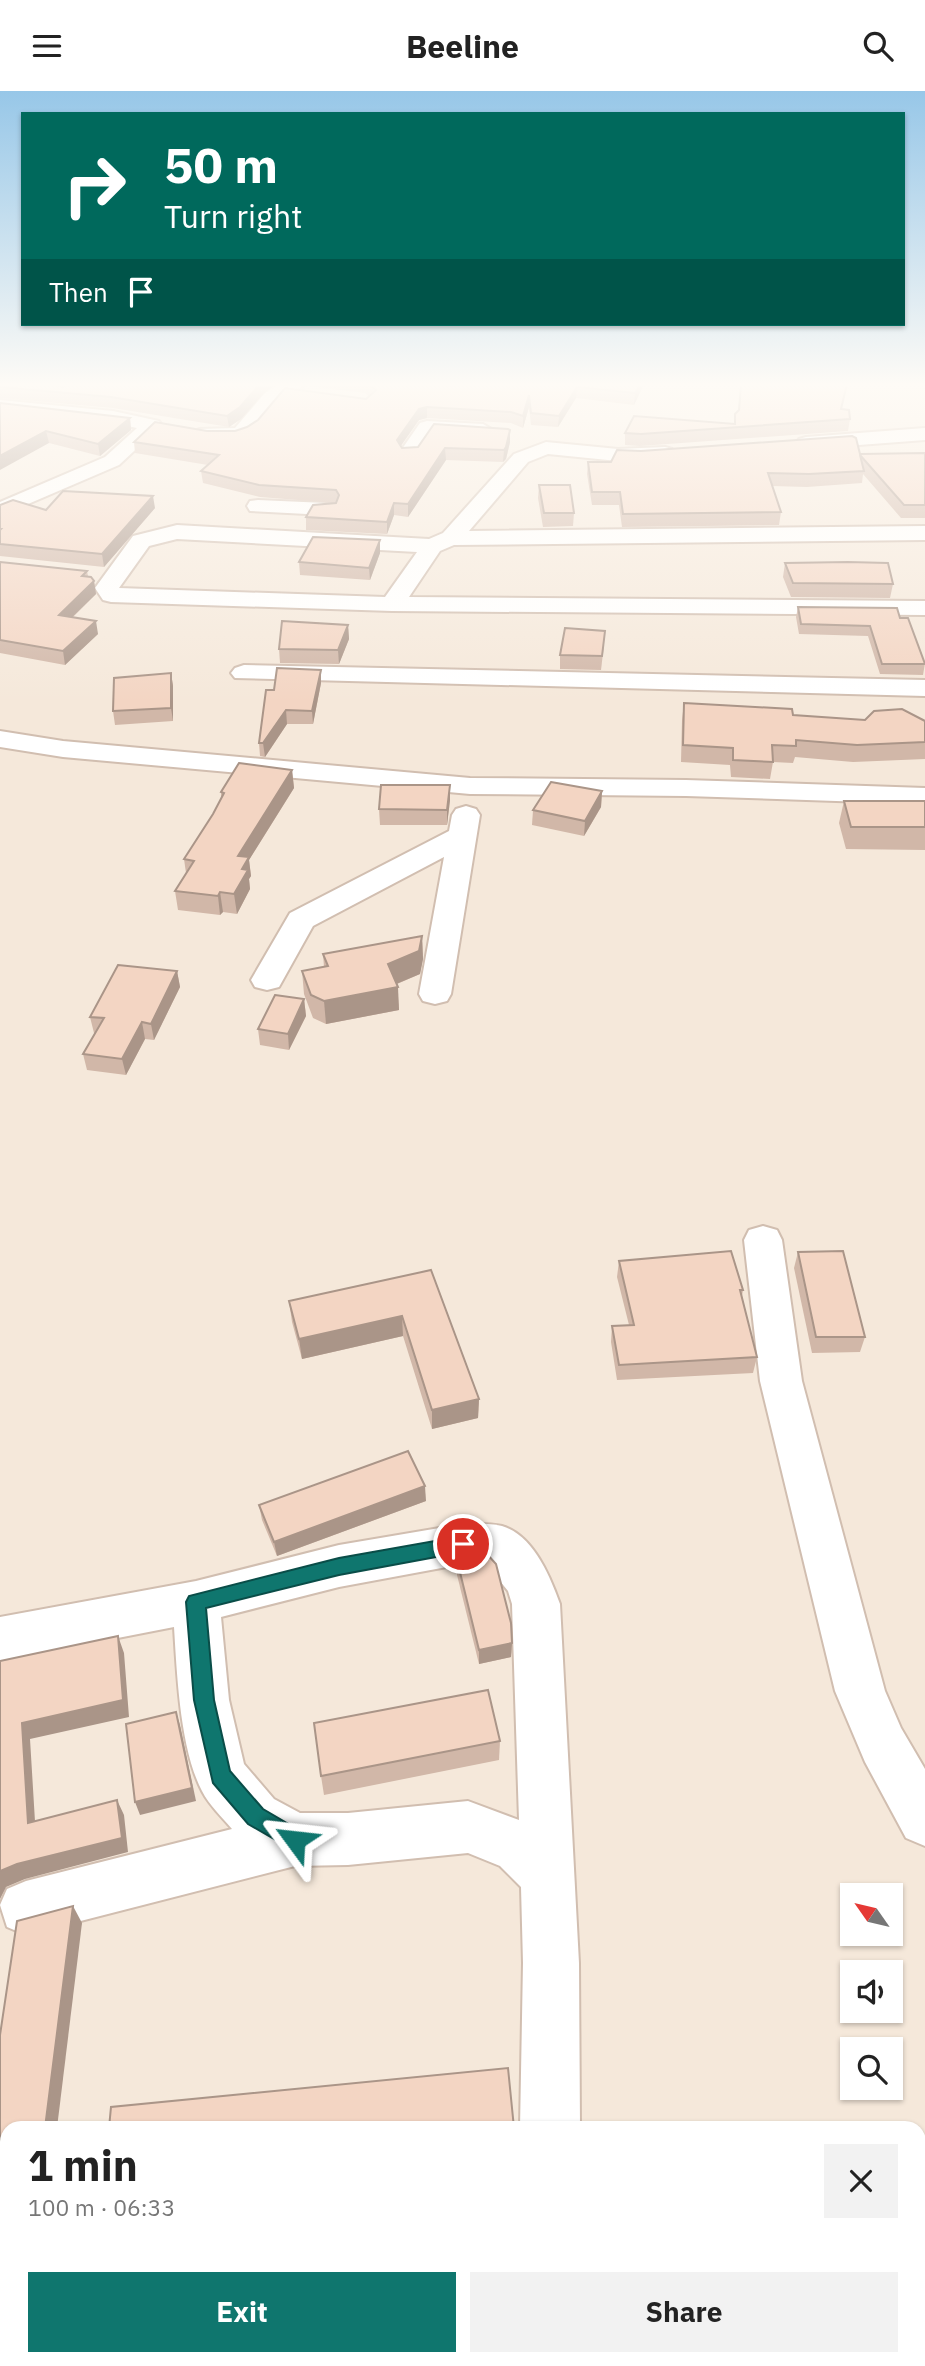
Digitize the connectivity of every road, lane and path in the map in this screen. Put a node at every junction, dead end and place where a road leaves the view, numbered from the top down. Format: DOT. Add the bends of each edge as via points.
graph roads {
  1 [pos="38,490"];
  2 [pos="491,490"];
  3 [pos="6,503"];
  4 [pos="326,509"];
  5 [pos="253,511"];
  6 [pos="204,518"];
  7 [pos="925,533"];
  8 [pos="442,542"];
  9 [pos="89,574"];
  10 [pos="114,577"];
  11 [pos="393,604"];
  12 [pos="925,608"];
  13 [pos="244,673"];
  14 [pos="925,688"];
  15 [pos="0,739"];
  16 [pos="470,786"];
  17 [pos="925,796"];
  18 [pos="463,835"];
  19 [pos="267,980"];
  20 [pos="435,994"];
  21 [pos="763,1240"];
  22 [pos="196,1602"];
  23 [pos="0,1639"];
  24 [pos="925,1820"];
  25 [pos="295,1840"];
  26 [pos="548,1877"];
  27 [pos="26,1908"];
  28 [pos="550,2121"];
  1 -- 3 [label="street"];
  2 -- 8 [label="street"];
  4 -- 5 [label="street"];
  5 -- 6 [label="street"];
  5 -- 8 [label="street"];
  5 -- 10 [label="street" via="141,541"];
  7 -- 8 [label="street"];
  8 -- 11 [label="street"];
  9 -- 10 [label="street"];
  10 -- 11 [label="street" via="107,587 111,595"];
  11 -- 12 [label="street"];
  13 -- 14 [label="street"];
  15 -- 16 [label="street" via="63,749"];
  16 -- 17 [label="street"];
  16 -- 18 [label="street"];
  18 -- 19 [label="street" via="301,920"];
  18 -- 20 [label="street"];
  21 -- 24 [label="street" via="782,1381 860,1691 883,1745"];
  22 -- 23 [label="street"];
  22 -- 25 [label="street" via="204,1700 221,1776 255,1817"];
  22 -- 26 [label="street" via="339,1566 463,1544 499,1545 528,1581 536,1604"];
  25 -- 26 [label="street" via="468,1827 518,1846"];
  25 -- 27 [label="street"];
  26 -- 28 [label="street"];
}
